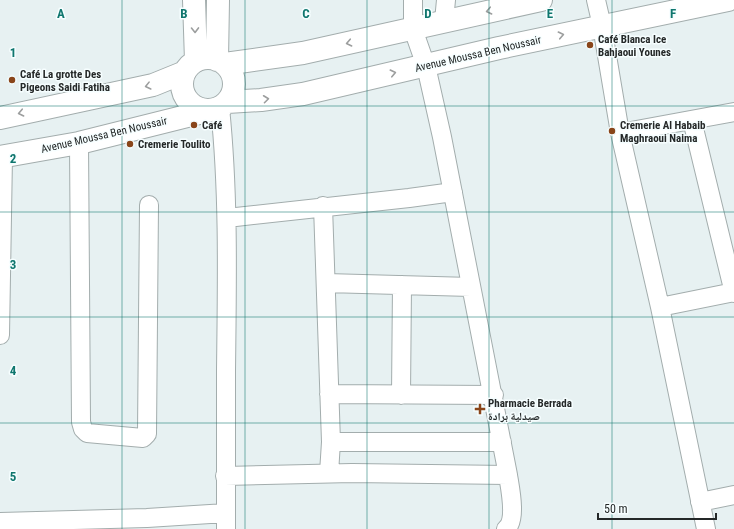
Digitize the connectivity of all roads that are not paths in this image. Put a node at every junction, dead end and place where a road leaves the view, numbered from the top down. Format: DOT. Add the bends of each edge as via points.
graph roads {
  1 [pos="194,0"];
  2 [pos="218,0"];
  3 [pos="413,0"];
  4 [pos="541,0"];
  5 [pos="596,0"];
  6 [pos="728,0"];
  7 [pos="445,10"];
  8 [pos="602,26"];
  9 [pos="413,29"];
  10 [pos="221,62"];
  11 [pos="190,66"];
  12 [pos="426,66"];
  13 [pos="218,107"];
  14 [pos="734,112"];
  15 [pos="0,118"];
  16 [pos="692,120"];
  17 [pos="620,133"];
  18 [pos="79,143"];
  19 [pos="1,157"];
  20 [pos="453,192"];
  21 [pos="149,205"];
  22 [pos="323,206"];
  23 [pos="227,218"];
  24 [pos="326,283"];
  25 [pos="402,284"];
  26 [pos="471,286"];
  27 [pos="734,292"];
  28 [pos="660,307"];
  29 [pos="0,335"];
  30 [pos="329,394"];
  31 [pos="401,394"];
  32 [pos="494,395"];
  33 [pos="331,442"];
  34 [pos="502,442"];
  35 [pos="329,473"];
  36 [pos="508,475"];
  37 [pos="225,476"];
  38 [pos="734,495"];
  39 [pos="700,502"];
  40 [pos="226,521"];
  41 [pos="0,522"];
  42 [pos="147,523"];
  43 [pos="506,529"];
  44 [pos="706,529"];
  1 -- 11 [label="street, one-way"];
  2 -- 10 [label="street"];
  3 -- 9 [label="street"];
  4 -- 7 [label="street, one-way"];
  5 -- 8 [label="street"];
  6 -- 8 [label="street, Avenue Moussa Ben Noussair"];
  7 -- 9 [label="street"];
  12 -- 8 [label="street, Avenue Moussa Ben Noussair, one-way"];
  8 -- 17 [label="street"];
  9 -- 10 [label="street, one-way" via="303,53"];
  9 -- 12 [label="street"];
  10 -- 11 [label="street" via="202,58"];
  10 -- 13 [label="street" via="231,71 234,87 232,95"];
  11 -- 13 [label="street" via="182,80 185,98 198,109"];
  11 -- 15 [label="street, one-way" via="153,85"];
  13 -- 12 [label="street, Avenue Moussa Ben Noussair, one-way" via="303,94"];
  12 -- 20 [label="street"];
  13 -- 18 [label="street, Avenue Moussa Ben Noussair"];
  13 -- 23 [label="street" via="225,152"];
  14 -- 16 [label="street"];
  16 -- 17 [label="street"];
  16 -- 27 [label="street"];
  17 -- 28 [label="street"];
  18 -- 19 [label="street, Avenue Moussa Ben Noussair"];
  18 -- 21 [label="street" via="81,422 87,433 143,438 147,434"];
  19 -- 29 [label="street"];
  20 -- 22 [label="street"];
  20 -- 26 [label="street"];
  22 -- 23 [label="street"];
  22 -- 24 [label="street"];
  23 -- 37 [label="street"];
  24 -- 25 [label="street"];
  24 -- 30 [label="street"];
  25 -- 26 [label="street"];
  25 -- 31 [label="street"];
  26 -- 32 [label="street"];
  27 -- 28 [label="street"];
  28 -- 39 [label="street"];
  30 -- 31 [label="street"];
  30 -- 33 [label="street"];
  31 -- 32 [label="street"];
  32 -- 34 [label="street"];
  33 -- 34 [label="street"];
  33 -- 35 [label="street"];
  34 -- 36 [label="street"];
  35 -- 36 [label="street"];
  35 -- 37 [label="street"];
  36 -- 43 [label="street" via="512,518"];
  37 -- 40 [label="street"];
  38 -- 39 [label="street"];
  39 -- 44 [label="street"];
  40 -- 42 [label="street"];
  41 -- 42 [label="street"];
}
